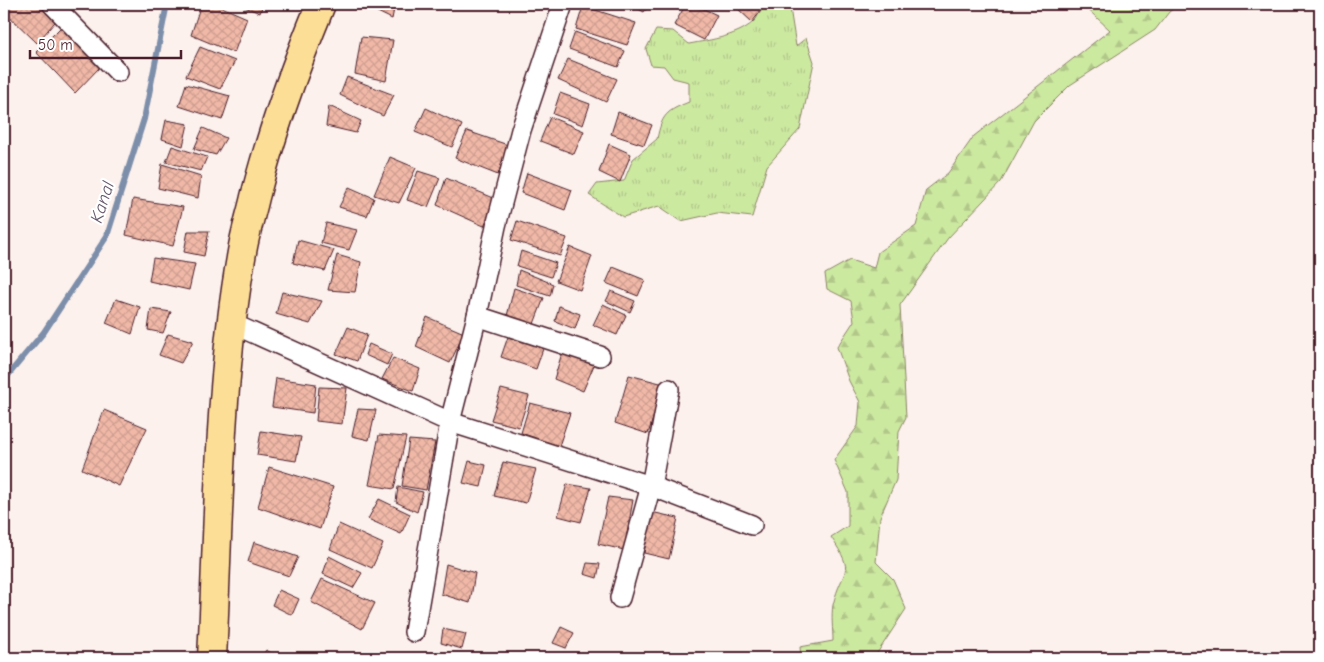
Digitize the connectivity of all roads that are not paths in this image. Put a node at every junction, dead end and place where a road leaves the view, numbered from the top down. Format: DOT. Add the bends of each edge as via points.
graph roads {
  1 [pos="52,4"];
  2 [pos="321,4"];
  3 [pos="563,4"];
  4 [pos="118,72"];
  5 [pos="477,316"];
  6 [pos="231,323"];
  7 [pos="600,356"];
  8 [pos="669,389"];
  9 [pos="450,422"];
  10 [pos="651,486"];
  11 [pos="752,525"];
  12 [pos="620,598"];
  13 [pos="414,632"];
  14 [pos="212,658"];
  1 -- 4 [label="street"];
  2 -- 6 [label="highway" via="276,122 242,250"];
  3 -- 5 [label="street" via="521,130"];
  5 -- 7 [label="street"];
  5 -- 9 [label="street"];
  6 -- 9 [label="street"];
  6 -- 14 [label="highway" via="221,422"];
  8 -- 10 [label="street"];
  9 -- 10 [label="street"];
  9 -- 13 [label="street"];
  10 -- 11 [label="street"];
  10 -- 12 [label="street"];
}
